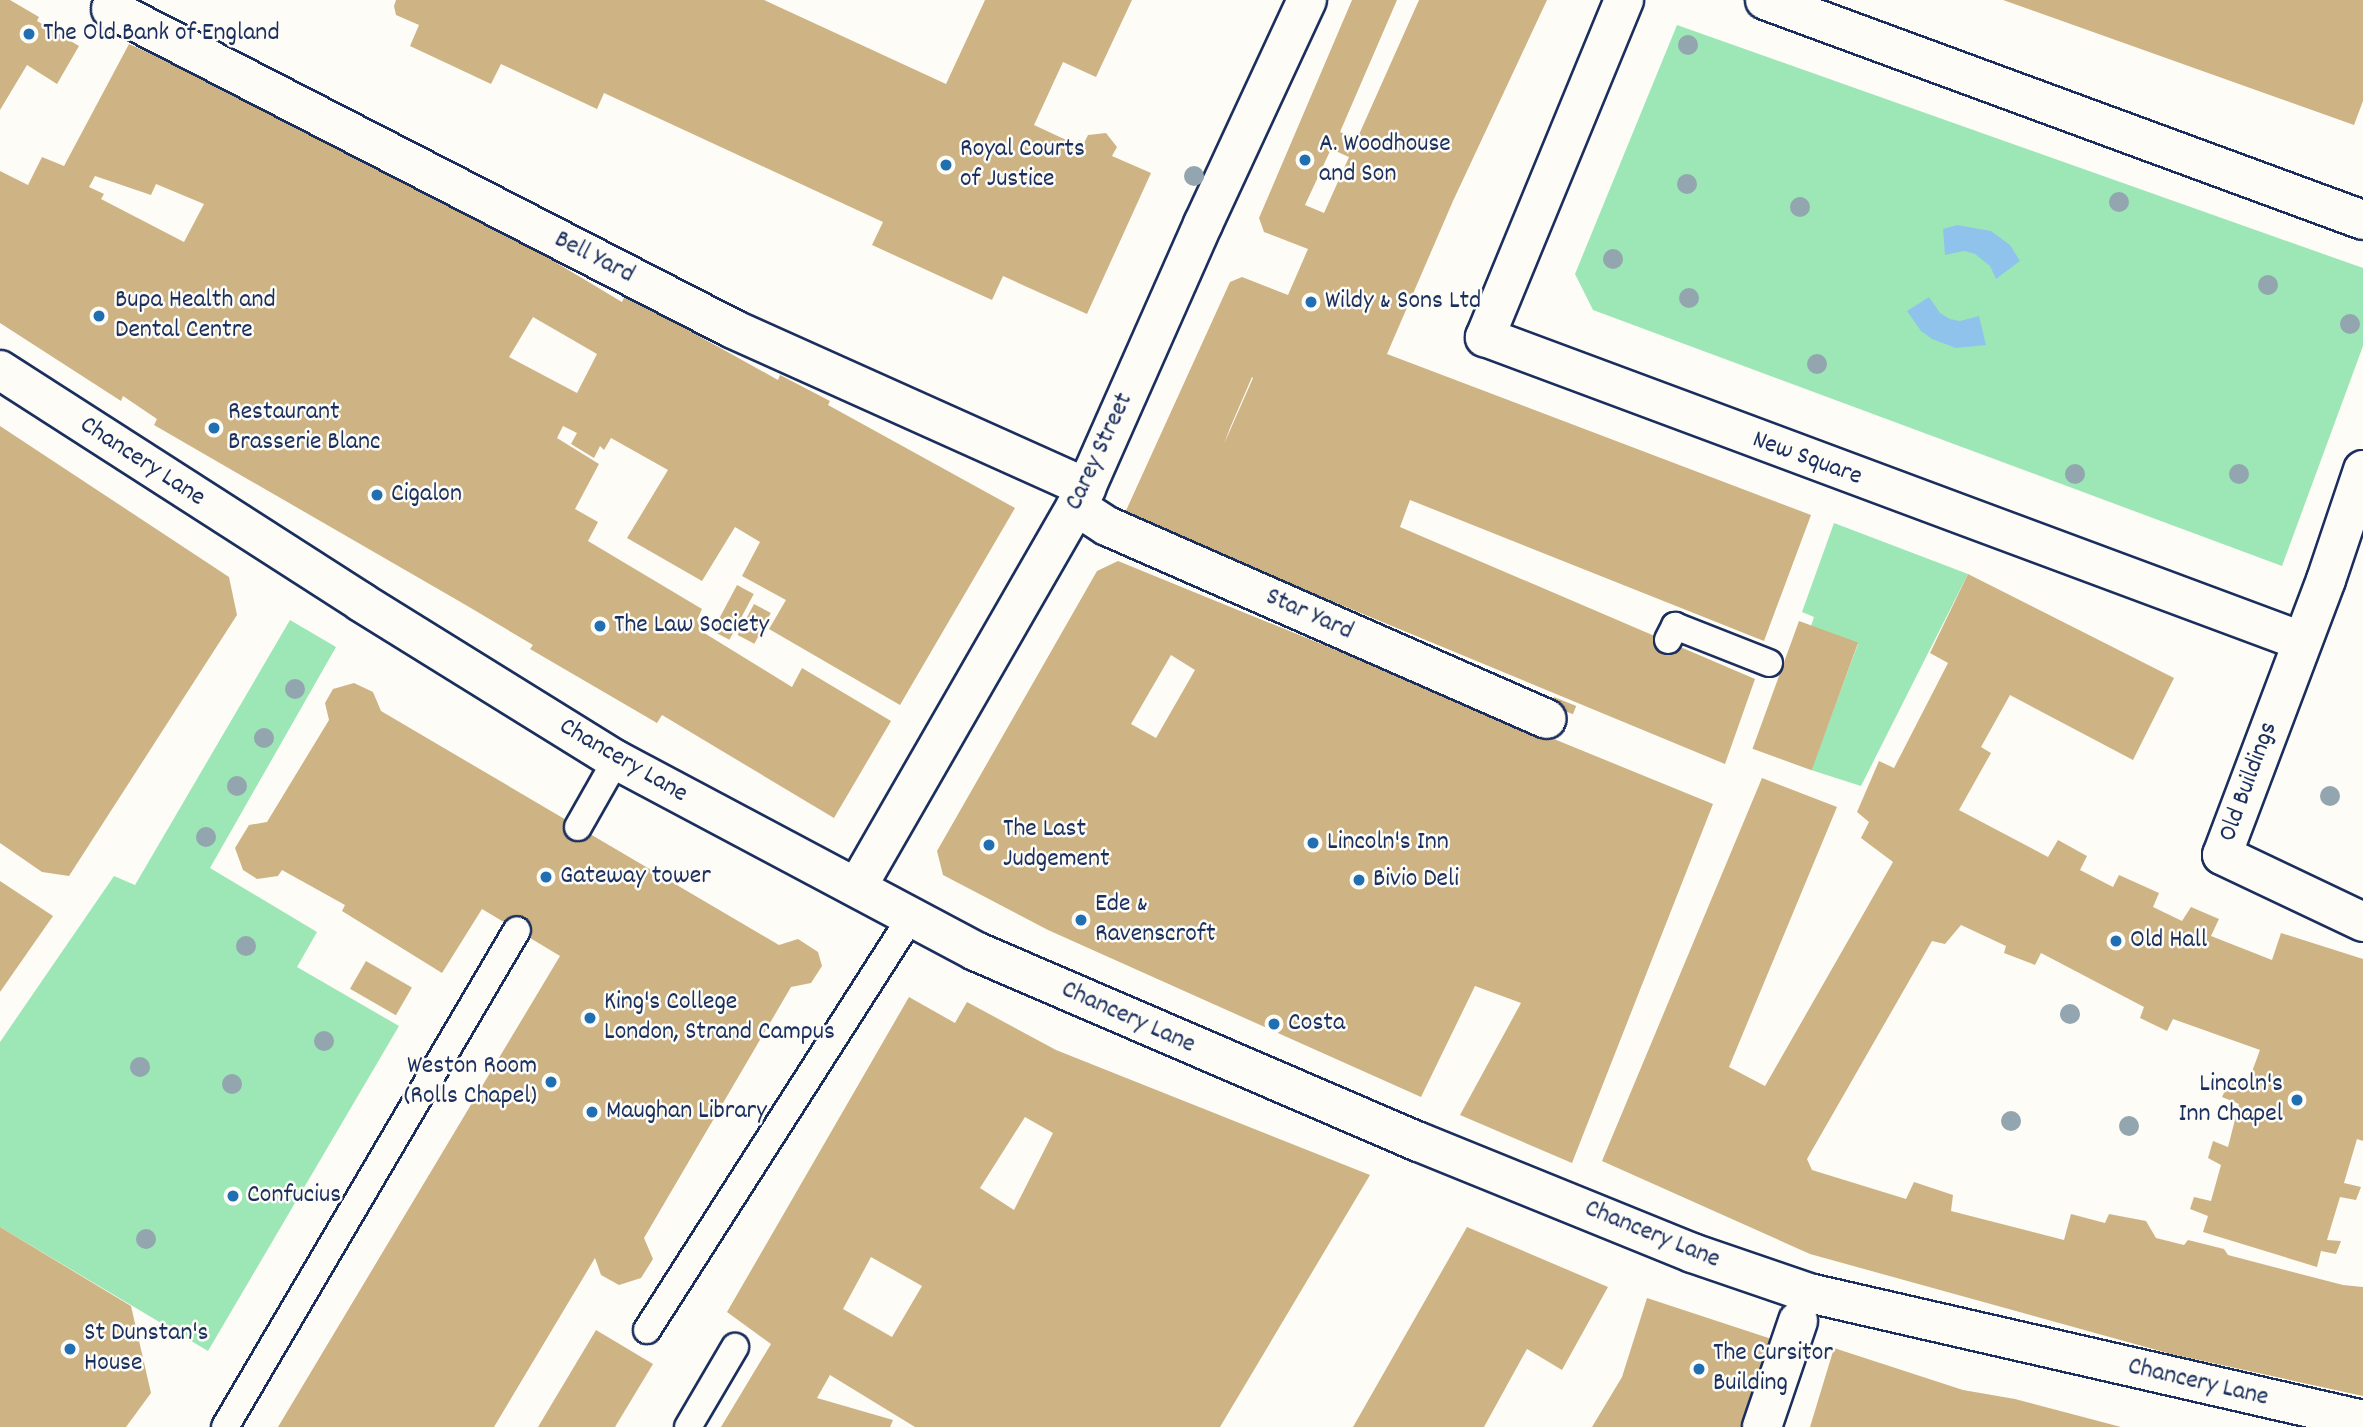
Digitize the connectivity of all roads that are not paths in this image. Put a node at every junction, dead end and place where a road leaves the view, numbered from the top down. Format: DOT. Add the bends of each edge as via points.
graph roads {
  1 [pos="1307,0"];
  2 [pos="1624,0"];
  3 [pos="1765,0"];
  4 [pos="111,9"];
  5 [pos="2363,220"];
  6 [pos="0,370"];
  7 [pos="2363,470"];
  8 [pos="1081,497"];
  9 [pos="1668,640"];
  10 [pos="2301,641"];
  11 [pos="1769,663"];
  12 [pos="1546,719"];
  13 [pos="616,760"];
  14 [pos="578,827"];
  15 [pos="857,887"];
  16 [pos="910,918"];
  17 [pos="2363,922"];
  18 [pos="517,930"];
  19 [pos="1798,1321"];
  20 [pos="647,1330"];
  21 [pos="736,1347"];
  22 [pos="2363,1420"];
  23 [pos="225,1427"];
  24 [pos="688,1427"];
  25 [pos="1762,1427"];
  1 -- 8 [label="street, Carey Street"];
  2 -- 10 [label="street, New Square" via="1485,337"];
  3 -- 5 [label="street"];
  4 -- 8 [label="street, Bell Yard" via="733,329"];
  6 -- 13 [label="street, Chancery Lane"];
  7 -- 10 [label="street"];
  8 -- 12 [label="street, Star Yard" via="1107,526"];
  8 -- 15 [label="street, Carey Street"];
  9 -- 11 [label="lane" via="1675,626"];
  10 -- 17 [label="street, Old Buildings" via="2222,855"];
  13 -- 14 [label="lane"];
  13 -- 15 [label="street, Chancery Lane"];
  15 -- 16 [label="street, Chancery Lane"];
  16 -- 20 [label="lane"];
  16 -- 22 [label="street, Chancery Lane" via="1216,1058 1731,1266 1809,1293"];
  18 -- 23 [label="lane"];
  19 -- 25 [label="street"];
  21 -- 24 [label="lane"];
}
